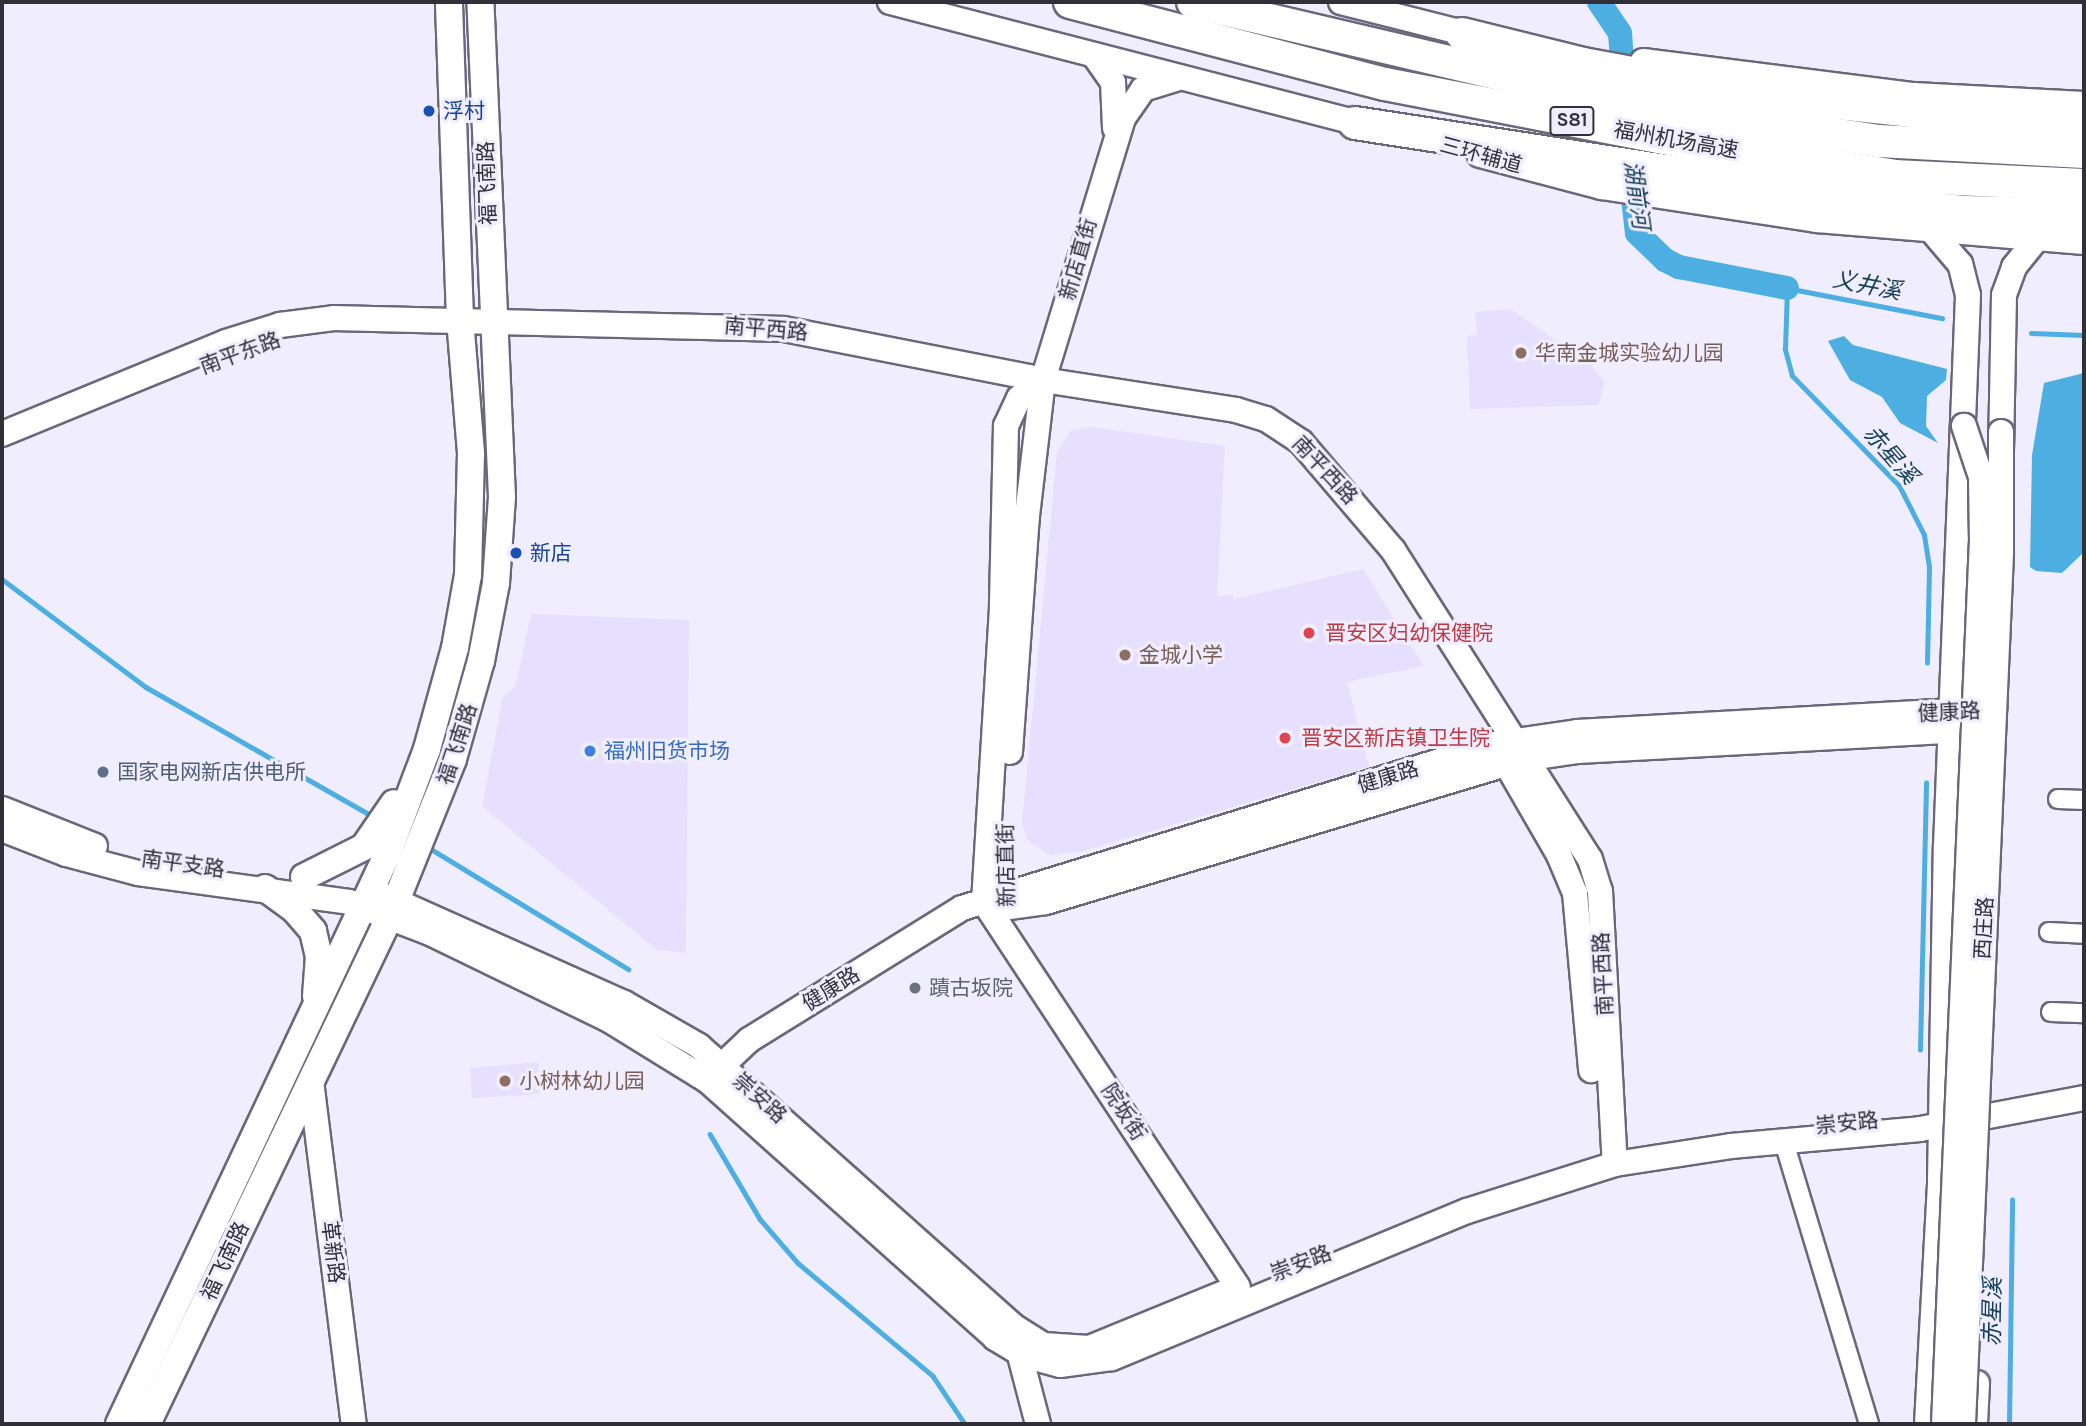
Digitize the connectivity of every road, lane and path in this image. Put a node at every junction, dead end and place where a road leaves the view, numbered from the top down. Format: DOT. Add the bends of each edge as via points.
graph roads {
  1 [pos="449,2"];
  2 [pos="480,2"];
  3 [pos="489,2"];
  4 [pos="890,2"];
  5 [pos="1070,2"];
  6 [pos="1193,2"];
  7 [pos="1341,2"];
  8 [pos="1462,34"];
  9 [pos="1094,55"];
  10 [pos="1643,68"];
  11 [pos="484,72"];
  12 [pos="1181,78"];
  13 [pos="2084,104"];
  14 [pos="2084,122"];
  15 [pos="1356,123"];
  16 [pos="1113,139"];
  17 [pos="2084,152"];
  18 [pos="1661,180"];
  19 [pos="2084,185"];
  20 [pos="2084,215"];
  21 [pos="1932,231"];
  22 [pos="2036,240"];
  23 [pos="2084,242"];
  24 [pos="492,326"];
  25 [pos="461,327"];
  26 [pos="1036,389"];
  27 [pos="1964,426"];
  28 [pos="2001,432"];
  29 [pos="2,434"];
  30 [pos="2,449"];
  31 [pos="1995,719"];
  32 [pos="1951,721"];
  33 [pos="1508,751"];
  34 [pos="2058,799"];
  35 [pos="2084,800"];
  36 [pos="2,809"];
  37 [pos="2,828"];
  38 [pos="376,851"];
  39 [pos="304,877"];
  40 [pos="265,888"];
  41 [pos="367,898"];
  42 [pos="988,905"];
  43 [pos="394,908"];
  44 [pos="2049,932"];
  45 [pos="2084,934"];
  46 [pos="1010,938"];
  47 [pos="2051,1012"];
  48 [pos="2084,1013"];
  49 [pos="313,1018"];
  50 [pos="715,1072"];
  51 [pos="311,1081"];
  52 [pos="2084,1098"];
  53 [pos="1986,1116"];
  54 [pos="1941,1120"];
  55 [pos="1784,1142"];
  56 [pos="1606,1159"];
  57 [pos="1238,1287"];
  58 [pos="1013,1326"];
  59 [pos="1019,1353"];
  60 [pos="118,1424"];
  61 [pos="148,1424"];
  62 [pos="354,1424"];
  63 [pos="1038,1424"];
  64 [pos="1869,1424"];
  65 [pos="1927,1424"];
  66 [pos="1944,1424"];
  67 [pos="1963,1424"];
  68 [pos="1975,1424"];
  1 -- 25 [label="main road, 福飞南路"];
  2 -- 11 [label="main road, 福飞南路"];
  3 -- 11 [label="main road"];
  4 -- 9 [label="street"];
  5 -- 19 [label="highway, 福州机场高速 / S81" via="1385,84 1693,144 1894,176"];
  6 -- 17 [label="highway, 福州机场高速 / S81" via="1628,104 1880,141"];
  7 -- 8 [label="street"];
  8 -- 10 [label="highway"];
  9 -- 12 [label="street"];
  9 -- 16 [label="street" via="1113,82"];
  10 -- 13 [label="street" via="1914,95"];
  10 -- 14 [label="highway" via="1736,92 1975,118"];
  11 -- 24 [label="main road, 福飞南路"];
  12 -- 15 [label="street"];
  12 -- 16 [label="street" via="1143,89"];
  15 -- 18 [label="highway" via="1596,173"];
  16 -- 26 [label="street, 新店直街"];
  18 -- 20 [label="highway" via="1938,209"];
  18 -- 21 [label="street"];
  21 -- 22 [label="street"];
  21 -- 27 [label="street" via="1960,264 1968,285"];
  22 -- 23 [label="street"];
  22 -- 28 [label="street" via="2008,278"];
  24 -- 25 [label="street, 南平东路"];
  24 -- 26 [label="street, 南平西路" via="775,344"];
  24 -- 43 [label="main road, 福飞南路" via="502,497 496,583 469,711"];
  25 -- 29 [label="street, 南平东路" via="334,318 266,328"];
  25 -- 30 [label="street, 南平东路" via="334,330 276,338"];
  25 -- 38 [label="main road, 福飞南路" via="471,453 468,575 455,649 427,749"];
  26 -- 33 [label="street, 南平西路" via="1236,410 1290,433 1393,550"];
  26 -- 42 [label="street, 新店直街"];
  27 -- 32 [label="street"];
  27 -- 66 [label="street, bridge" via="1981,477 1982,541"];
  28 -- 31 [label="street"];
  28 -- 67 [label="street, 西庄路, bridge" via="2001,552"];
  31 -- 32 [label="street, 健康路"];
  31 -- 53 [label="street"];
  32 -- 33 [label="street, 健康路" via="1578,751"];
  32 -- 54 [label="street"];
  33 -- 42 [label="street, 健康路"];
  33 -- 56 [label="street, 南平西路" via="1586,851 1598,881"];
  34 -- 35 [label="street"];
  36 -- 39 [label="street, 南平支路" via="68,837 135,857"];
  37 -- 40 [label="street, 南平支路" via="113,868"];
  38 -- 39 [label="main road"];
  38 -- 41 [label="main road, 福飞南路"];
  39 -- 41 [label="street, 南平支路"];
  40 -- 41 [label="street, 南平支路"];
  40 -- 49 [label="main road" via="294,909 313,931 320,969"];
  41 -- 43 [label="street"];
  41 -- 49 [label="main road, 福飞南路"];
  42 -- 46 [label="street, 新店直街"];
  42 -- 50 [label="street, 健康路" via="765,1030"];
  43 -- 50 [label="street"];
  43 -- 50 [label="street, 崇安路" via="624,1003 687,1038"];
  43 -- 51 [label="main road, 福飞南路"];
  44 -- 45 [label="street"];
  46 -- 57 [label="street, 院坂街"];
  47 -- 48 [label="street"];
  49 -- 60 [label="main road, 福飞南路" via="271,1097"];
  50 -- 58 [label="street, 崇安路"];
  50 -- 59 [label="street, 崇安路" via="995,1338"];
  51 -- 61 [label="main road, 福飞南路"];
  51 -- 62 [label="street, 革新路"];
  52 -- 53 [label="street, 崇安路"];
  53 -- 54 [label="street, 崇安路"];
  53 -- 68 [label="street"];
  54 -- 55 [label="street, 崇安路"];
  54 -- 56 [label="street, 崇安路"];
  54 -- 65 [label="street"];
  55 -- 56 [label="street, 崇安路"];
  55 -- 64 [label="street"];
  56 -- 57 [label="street, 崇安路" via="1495,1187"];
  56 -- 59 [label="street, 崇安路" via="1467,1211 1112,1358 1060,1365"];
  57 -- 58 [label="street, 崇安路" via="1089,1348 1053,1347"];
  58 -- 59 [label="street"];
  59 -- 63 [label="street"];
}
